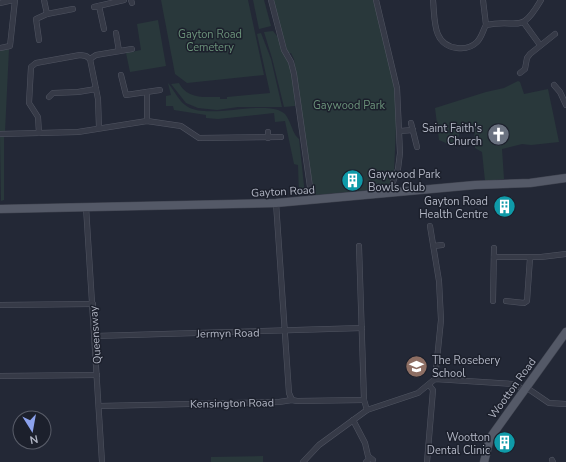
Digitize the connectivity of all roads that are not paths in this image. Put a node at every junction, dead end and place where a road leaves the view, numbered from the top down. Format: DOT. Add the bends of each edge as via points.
graph roads {
  1 [pos="14,0"];
  2 [pos="44,0"];
  3 [pos="124,0"];
  4 [pos="270,0"];
  5 [pos="376,0"];
  6 [pos="433,0"];
  7 [pos="483,0"];
  8 [pos="541,0"];
  9 [pos="0,3"];
  10 [pos="73,9"];
  11 [pos="47,14"];
  12 [pos="524,22"];
  13 [pos="486,25"];
  14 [pos="104,29"];
  15 [pos="116,33"];
  16 [pos="555,34"];
  17 [pos="39,40"];
  18 [pos="540,45"];
  19 [pos="0,48"];
  20 [pos="132,49"];
  21 [pos="119,51"];
  22 [pos="90,58"];
  23 [pos="520,72"];
  24 [pos="121,75"];
  25 [pos="554,85"];
  26 [pos="96,89"];
  27 [pos="160,90"];
  28 [pos="147,92"];
  29 [pos="49,97"];
  30 [pos="566,105"];
  31 [pos="147,121"];
  32 [pos="411,123"];
  33 [pos="99,128"];
  34 [pos="413,130"];
  35 [pos="400,131"];
  36 [pos="268,132"];
  37 [pos="39,133"];
  38 [pos="0,134"];
  39 [pos="280,137"];
  40 [pos="268,138"];
  41 [pos="417,147"];
  42 [pos="566,178"];
  43 [pos="394,193"];
  44 [pos="312,201"];
  45 [pos="276,203"];
  46 [pos="86,207"];
  47 [pos="0,209"];
  48 [pos="430,226"];
  49 [pos="442,245"];
  50 [pos="359,246"];
  51 [pos="434,246"];
  52 [pos="494,248"];
  53 [pos="566,254"];
  54 [pos="494,257"];
  55 [pos="530,258"];
  56 [pos="493,301"];
  57 [pos="506,301"];
  58 [pos="93,304"];
  59 [pos="0,305"];
  60 [pos="362,328"];
  61 [pos="285,331"];
  62 [pos="566,332"];
  63 [pos="95,336"];
  64 [pos="97,375"];
  65 [pos="0,376"];
  66 [pos="435,379"];
  67 [pos="429,385"];
  68 [pos="526,389"];
  69 [pos="292,400"];
  70 [pos="364,400"];
  71 [pos="566,404"];
  72 [pos="99,406"];
  73 [pos="367,410"];
  74 [pos="353,420"];
  75 [pos="102,462"];
  76 [pos="303,462"];
  77 [pos="366,462"];
  78 [pos="427,462"];
  79 [pos="484,462"];
  1 -- 9 [label="street"];
  1 -- 19 [label="street" via="10,46"];
  2 -- 11 [label="street"];
  3 -- 14 [label="street" via="97,6"];
  4 -- 44 [label="street" via="284,50 294,74"];
  5 -- 35 [label="street" via="395,76"];
  6 -- 13 [label="street" via="437,33 448,46 461,49 473,45 480,38"];
  7 -- 13 [label="street"];
  8 -- 12 [label="street" via="531,17"];
  10 -- 11 [label="street"];
  11 -- 17 [label="street" via="36,19 41,32"];
  12 -- 13 [label="street"];
  12 -- 18 [label="street"];
  15 -- 21 [label="street"];
  16 -- 18 [label="street"];
  18 -- 23 [label="street" via="527,58 525,69"];
  20 -- 21 [label="street"];
  21 -- 22 [label="street"];
  22 -- 26 [label="street"];
  22 -- 37 [label="street" via="80,55 36,63 30,67 29,103 38,117"];
  24 -- 28 [label="street" via="126,95"];
  25 -- 30 [label="street"];
  26 -- 29 [label="street" via="53,93"];
  26 -- 33 [label="street"];
  27 -- 28 [label="street"];
  28 -- 31 [label="street"];
  31 -- 33 [label="street"];
  31 -- 40 [label="street" via="181,126 199,138"];
  32 -- 34 [label="street"];
  33 -- 37 [label="street" via="78,132"];
  34 -- 35 [label="street"];
  34 -- 41 [label="street"];
  35 -- 43 [label="street" via="400,153 393,182"];
  36 -- 40 [label="street"];
  37 -- 38 [label="street"];
  39 -- 40 [label="street"];
  42 -- 43 [label="main road, Gayton Road"];
  43 -- 44 [label="main road, Gayton Road"];
  44 -- 45 [label="main road, Gayton Road"];
  45 -- 46 [label="main road, Gayton Road"];
  45 -- 61 [label="street"];
  46 -- 47 [label="main road, Gayton Road"];
  46 -- 58 [label="street, Queensway"];
  48 -- 51 [label="street"];
  49 -- 51 [label="street"];
  50 -- 60 [label="street"];
  51 -- 66 [label="street" via="441,320"];
  52 -- 54 [label="street"];
  53 -- 55 [label="street"];
  54 -- 55 [label="street"];
  54 -- 56 [label="street"];
  55 -- 57 [label="street" via="527,301"];
  58 -- 59 [label="street"];
  58 -- 63 [label="street, Queensway"];
  60 -- 61 [label="street, Jermyn Road"];
  60 -- 70 [label="street"];
  61 -- 63 [label="street, Jermyn Road"];
  61 -- 69 [label="street" via="289,394"];
  62 -- 68 [label="main road, Wootton Road"];
  63 -- 64 [label="street, Queensway"];
  64 -- 65 [label="street"];
  64 -- 72 [label="street, Queensway"];
  66 -- 67 [label="street"];
  66 -- 68 [label="street" via="513,384"];
  67 -- 73 [label="street" via="418,393"];
  67 -- 78 [label="street" via="432,390"];
  68 -- 71 [label="street" via="549,403"];
  68 -- 79 [label="main road, Wootton Road" via="490,438"];
  69 -- 70 [label="street, Kensington Road"];
  69 -- 72 [label="street, Kensington Road"];
  70 -- 73 [label="street"];
  72 -- 75 [label="street, Queensway"];
  73 -- 74 [label="street"];
  74 -- 76 [label="street" via="319,445"];
  74 -- 77 [label="street" via="372,459"];
}
